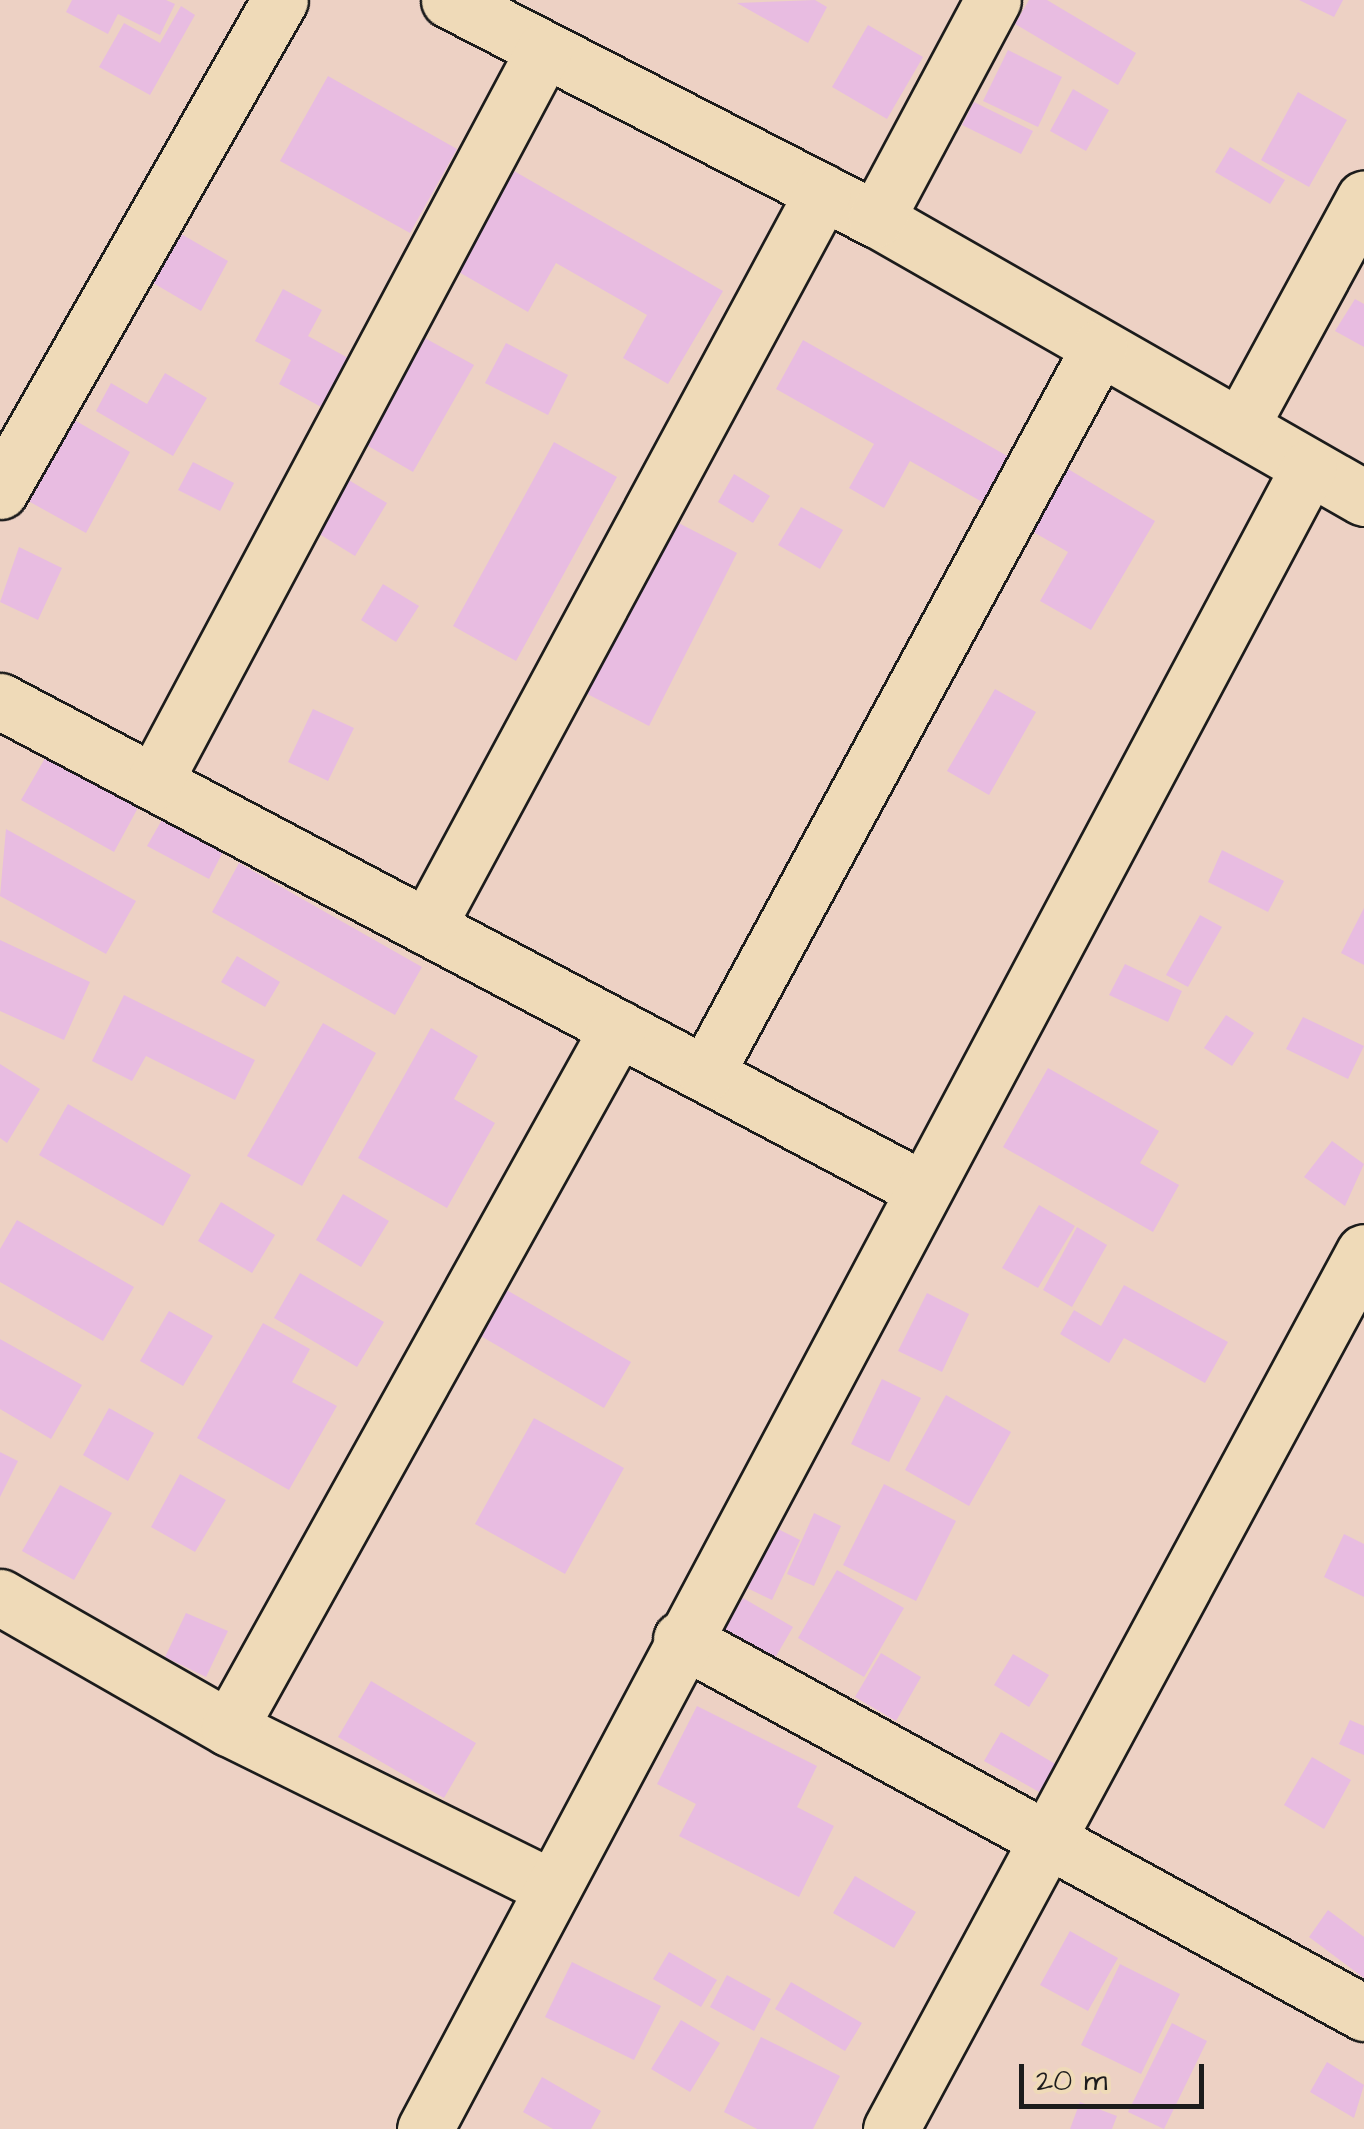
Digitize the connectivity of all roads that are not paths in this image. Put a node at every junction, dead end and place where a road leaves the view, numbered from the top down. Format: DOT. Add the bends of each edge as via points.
graph roads {
  1 [pos="280,0"];
  2 [pos="993,0"];
  3 [pos="482,8"];
  4 [pos="544,50"];
  5 [pos="823,192"];
  6 [pos="1364,199"];
  7 [pos="876,219"];
  8 [pos="1100,348"];
  9 [pos="1240,427"];
  10 [pos="1309,467"];
  11 [pos="0,491"];
  12 [pos="1364,498"];
  13 [pos="0,700"];
  14 [pos="154,782"];
  15 [pos="427,927"];
  16 [pos="618,1028"];
  17 [pos="706,1074"];
  18 [pos="924,1190"];
  19 [pos="1364,1252"];
  20 [pos="0,1596"];
  21 [pos="681,1639"];
  22 [pos="229,1728"];
  23 [pos="1048,1843"];
  24 [pos="552,1888"];
  25 [pos="1364,2013"];
  26 [pos="425,2129"];
  27 [pos="891,2129"];
  1 -- 11 [label="street"];
  2 -- 7 [label="street"];
  3 -- 4 [label="street"];
  4 -- 5 [label="street"];
  4 -- 14 [label="street"];
  5 -- 7 [label="street"];
  5 -- 15 [label="street"];
  6 -- 9 [label="street"];
  7 -- 8 [label="street"];
  8 -- 9 [label="street"];
  8 -- 17 [label="street"];
  9 -- 10 [label="street"];
  10 -- 12 [label="street"];
  10 -- 18 [label="street"];
  13 -- 14 [label="street"];
  14 -- 15 [label="street"];
  15 -- 16 [label="street"];
  16 -- 17 [label="street"];
  16 -- 22 [label="street"];
  17 -- 18 [label="street"];
  18 -- 21 [label="street"];
  19 -- 23 [label="street"];
  20 -- 22 [label="street"];
  21 -- 23 [label="street"];
  21 -- 24 [label="street"];
  22 -- 24 [label="street"];
  23 -- 25 [label="street"];
  23 -- 27 [label="street"];
  24 -- 26 [label="street"];
}
